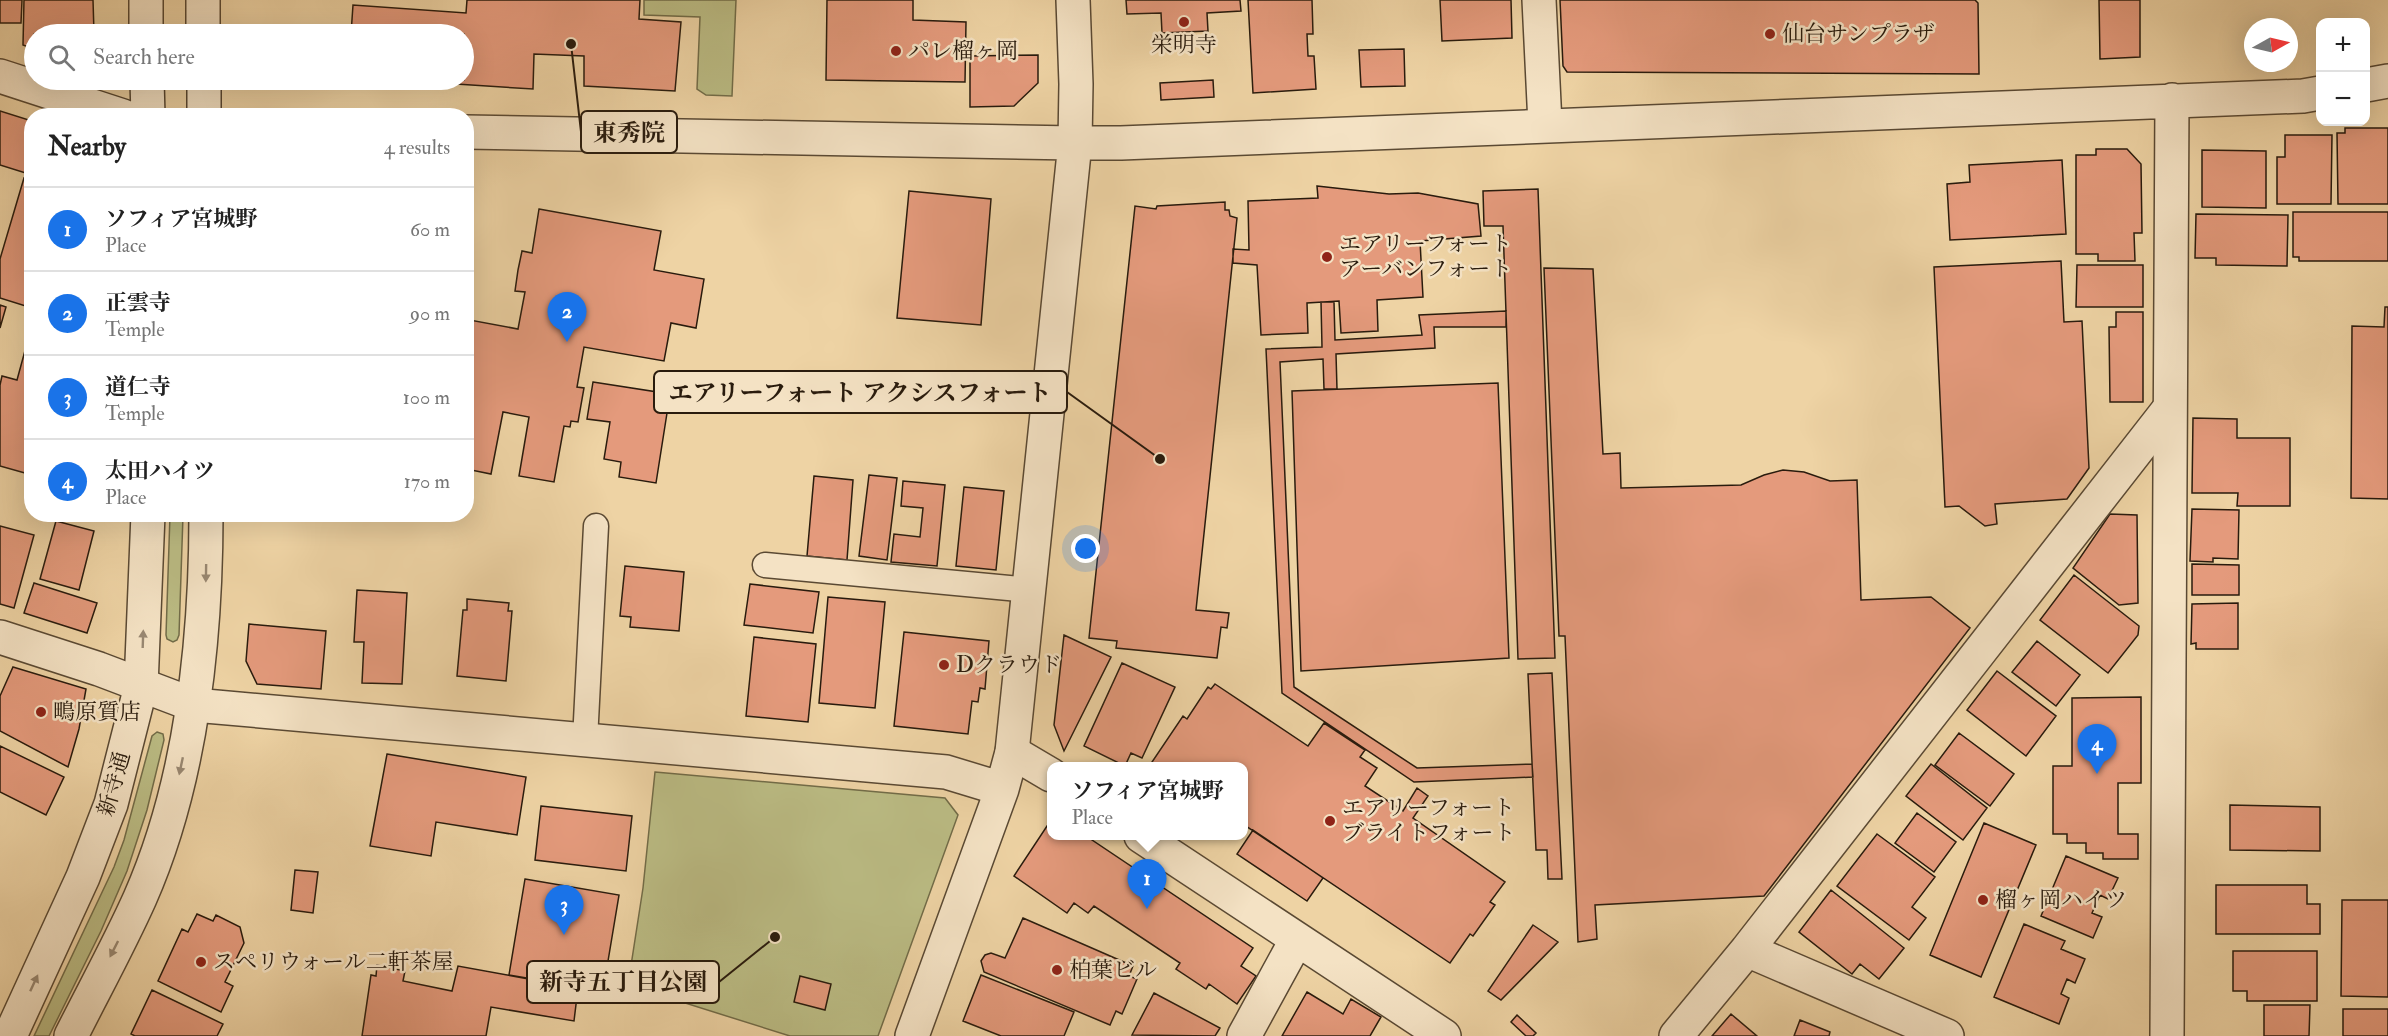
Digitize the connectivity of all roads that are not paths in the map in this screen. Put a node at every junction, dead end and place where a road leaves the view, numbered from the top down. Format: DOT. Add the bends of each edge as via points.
graph roads {
  1 [pos="146,0"];
  2 [pos="203,0"];
  3 [pos="1072,0"];
  4 [pos="1539,0"];
  5 [pos="146,24"];
  6 [pos="203,24"];
  7 [pos="0,76"];
  8 [pos="2388,81"];
  9 [pos="24,84"];
  10 [pos="2370,84"];
  11 [pos="43,90"];
  12 [pos="147,90"];
  13 [pos="204,90"];
  14 [pos="2316,94"];
  15 [pos="2172,100"];
  16 [pos="98,108"];
  17 [pos="148,108"];
  18 [pos="204,108"];
  19 [pos="1545,124"];
  20 [pos="474,132"];
  21 [pos="1075,143"];
  22 [pos="2169,409"];
  23 [pos="148,522"];
  24 [pos="206,522"];
  25 [pos="596,526"];
  26 [pos="765,565"];
  27 [pos="1030,590"];
  28 [pos="0,637"];
  29 [pos="141,686"];
  30 [pos="194,705"];
  31 [pos="585,740"];
  32 [pos="1012,752"];
  33 [pos="1047,773"];
  34 [pos="1002,789"];
  35 [pos="1147,840"];
  36 [pos="1297,939"];
  37 [pos="1747,950"];
  38 [pos="10,1036"];
  39 [pos="70,1036"];
  40 [pos="912,1036"];
  41 [pos="1244,1036"];
  42 [pos="1444,1036"];
  43 [pos="1676,1036"];
  44 [pos="1947,1036"];
  45 [pos="2167,1036"];
  1 -- 5 [label="street"];
  2 -- 6 [label="street"];
  3 -- 21 [label="street"];
  4 -- 19 [label="street"];
  7 -- 9 [label="street"];
  8 -- 10 [label="street"];
  11 -- 16 [label="street"];
  12 -- 17 [label="street"];
  13 -- 18 [label="street"];
  14 -- 15 [label="street"];
  15 -- 19 [label="street"];
  15 -- 22 [label="street"];
  19 -- 21 [label="street"];
  20 -- 21 [label="street"];
  21 -- 27 [label="street"];
  22 -- 37 [label="street"];
  22 -- 45 [label="street"];
  29 -- 23 [label="street, 新寺通, one-way"];
  24 -- 30 [label="street, one-way" via="206,581"];
  25 -- 31 [label="lane"];
  26 -- 27 [label="lane"];
  27 -- 32 [label="street"];
  28 -- 29 [label="street"];
  29 -- 30 [label="street"];
  38 -- 29 [label="street, 新寺通, one-way" via="83,877 107,814"];
  30 -- 31 [label="street"];
  30 -- 39 [label="street, one-way" via="170,814 141,897"];
  31 -- 34 [label="street" via="946,772"];
  32 -- 33 [label="street"];
  32 -- 34 [label="street"];
  34 -- 40 [label="street"];
  35 -- 36 [label="street"];
  36 -- 41 [label="street"];
  36 -- 42 [label="street"];
  37 -- 43 [label="street"];
  37 -- 44 [label="street"];
}
